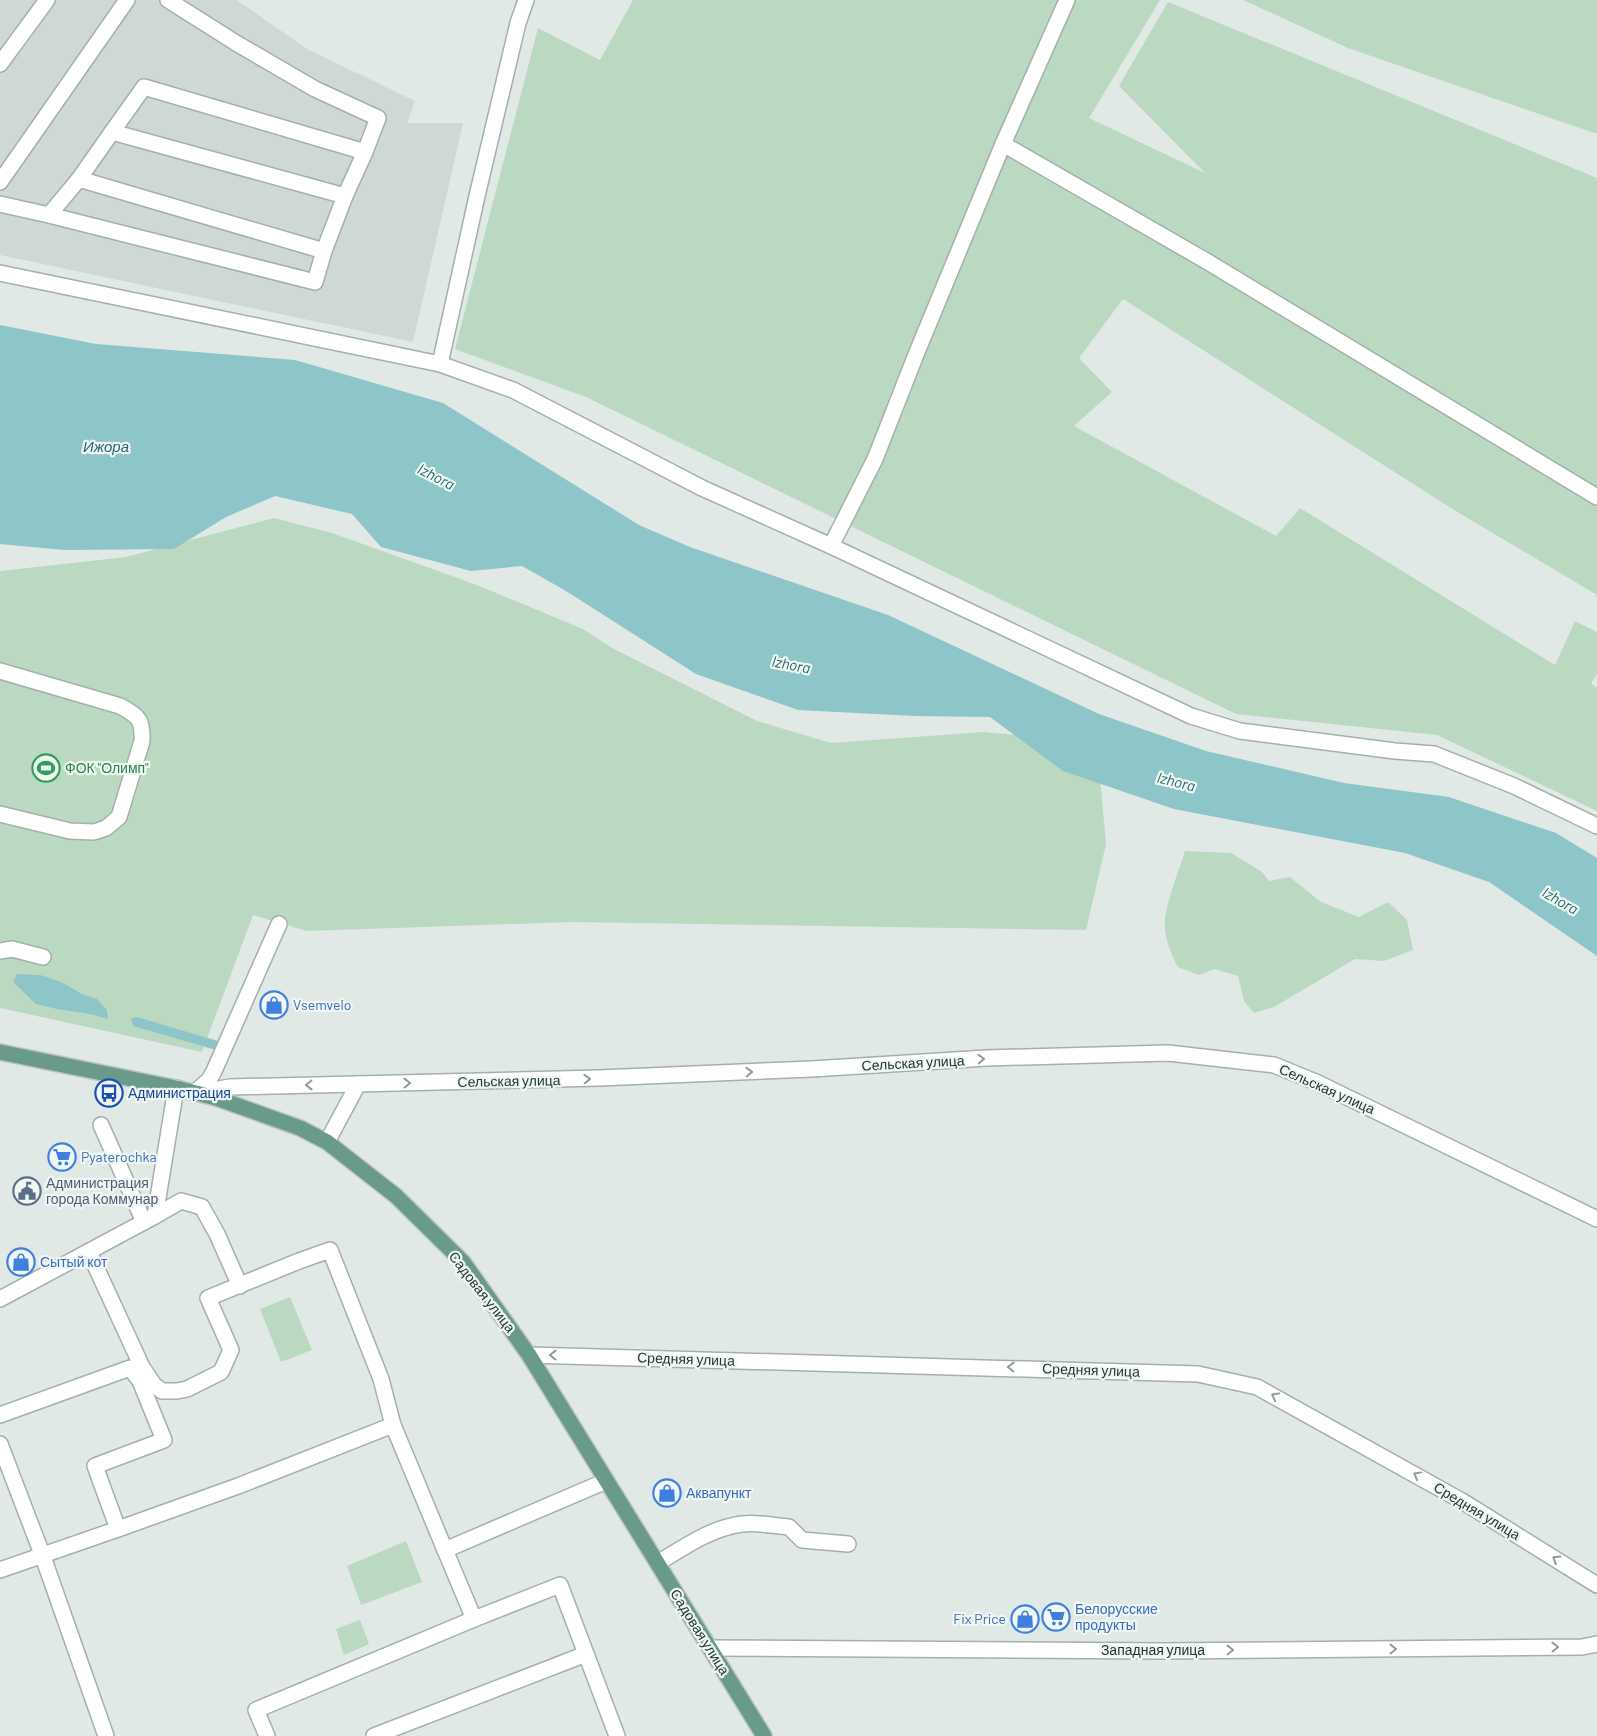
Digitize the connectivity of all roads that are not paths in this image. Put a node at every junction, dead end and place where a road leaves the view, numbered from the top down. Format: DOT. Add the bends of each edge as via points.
graph roads {
  1 [pos="47,0"];
  2 [pos="127,0"];
  3 [pos="168,0"];
  4 [pos="526,0"];
  5 [pos="1067,0"];
  6 [pos="0,64"];
  7 [pos="112,132"];
  8 [pos="1003,144"];
  9 [pos="365,152"];
  10 [pos="78,179"];
  11 [pos="0,182"];
  12 [pos="345,196"];
  13 [pos="0,204"];
  14 [pos="48,214"];
  15 [pos="324,251"];
  16 [pos="0,273"];
  17 [pos="440,364"];
  18 [pos="1597,497"];
  19 [pos="831,546"];
  20 [pos="0,671"];
  21 [pos="0,814"];
  22 [pos="1597,826"];
  23 [pos="279,924"];
  24 [pos="0,951"];
  25 [pos="42,957"];
  26 [pos="0,1052"];
  27 [pos="358,1084"];
  28 [pos="176,1088"];
  29 [pos="194,1093"];
  30 [pos="101,1126"];
  31 [pos="328,1142"];
  32 [pos="150,1219"];
  33 [pos="1597,1219"];
  34 [pos="89,1252"];
  35 [pos="240,1286"];
  36 [pos="0,1299"];
  37 [pos="529,1355"];
  38 [pos="0,1415"];
  39 [pos="393,1425"];
  40 [pos="0,1444"];
  41 [pos="606,1481"];
  42 [pos="118,1529"];
  43 [pos="848,1544"];
  44 [pos="445,1550"];
  45 [pos="42,1554"];
  46 [pos="658,1563"];
  47 [pos="0,1570"];
  48 [pos="1597,1585"];
  49 [pos="474,1619"];
  50 [pos="1597,1644"];
  51 [pos="710,1648"];
  52 [pos="586,1654"];
  53 [pos="106,1736"];
  54 [pos="267,1736"];
  55 [pos="374,1736"];
  56 [pos="617,1736"];
  57 [pos="764,1736"];
  1 -- 6 [label="street"];
  2 -- 11 [label="street"];
  3 -- 9 [label="street" via="315,89 378,118"];
  4 -- 17 [label="street" via="477,196"];
  5 -- 8 [label="street"];
  7 -- 9 [label="street" via="144,87"];
  7 -- 10 [label="street"];
  7 -- 12 [label="street"];
  8 -- 18 [label="street" via="1208,262"];
  8 -- 19 [label="street" via="875,459"];
  9 -- 12 [label="street"];
  10 -- 14 [label="street"];
  10 -- 15 [label="street"];
  12 -- 15 [label="street"];
  13 -- 14 [label="street"];
  14 -- 15 [label="street" via="315,282"];
  16 -- 17 [label="street"];
  17 -- 19 [label="street" via="513,390 702,488"];
  19 -- 22 [label="street" via="1191,716 1240,731 1434,754 1514,786"];
  20 -- 21 [label="street" via="120,706 134,713 143,728 119,817 106,828 94,832 70,831"];
  23 -- 29 [label="street" via="214,1071"];
  24 -- 25 [label="street" via="12,948"];
  26 -- 28 [label="main road, Садовая улица"];
  27 -- 29 [label="street, Сельская улица, one-way" via="230,1087"];
  27 -- 31 [label="street"];
  27 -- 33 [label="street, Сельская улица, one-way" via="599,1078 986,1058 1168,1053 1274,1065 1318,1083"];
  28 -- 29 [label="main road, Садовая улица"];
  28 -- 32 [label="street"];
  29 -- 31 [label="main road, Садовая улица" via="300,1128"];
  30 -- 32 [label="street"];
  31 -- 37 [label="main road, Садовая улица" via="396,1196 463,1262"];
  32 -- 34 [label="street"];
  32 -- 35 [label="street" via="181,1201 202,1207"];
  34 -- 35 [label="street" via="142,1367 162,1391 187,1389 221,1372 230,1350 208,1298"];
  34 -- 36 [label="street"];
  35 -- 39 [label="street" via="330,1250 381,1378"];
  37 -- 41 [label="main road, Садовая улица"];
  48 -- 37 [label="street, Средняя улица, one-way" via="1462,1501 1257,1386 1198,1374"];
  38 -- 42 [label="street" via="130,1368 140,1381 164,1440 95,1466"];
  39 -- 42 [label="street"];
  39 -- 44 [label="street"];
  40 -- 45 [label="street"];
  41 -- 44 [label="street"];
  41 -- 46 [label="main road, Садовая улица"];
  42 -- 45 [label="street"];
  43 -- 46 [label="street" via="802,1540 789,1527 744,1524 721,1529"];
  44 -- 49 [label="street"];
  45 -- 47 [label="street"];
  45 -- 53 [label="street"];
  46 -- 51 [label="main road, Садовая улица"];
  49 -- 52 [label="street" via="560,1585"];
  49 -- 54 [label="street" via="256,1710"];
  51 -- 50 [label="street, Западная улица, one-way" via="1164,1651 1582,1647"];
  51 -- 57 [label="main road, Садовая улица"];
  52 -- 55 [label="street"];
  52 -- 56 [label="street"];
}
